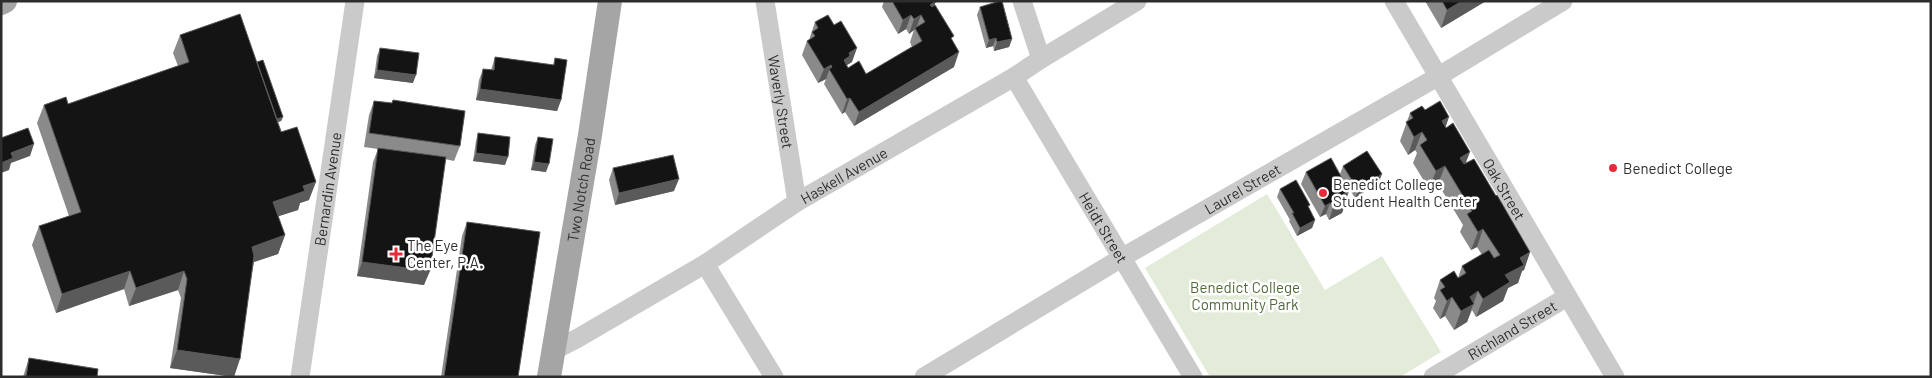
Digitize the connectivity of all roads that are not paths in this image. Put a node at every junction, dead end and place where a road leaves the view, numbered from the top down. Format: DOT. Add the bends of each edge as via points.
graph roads {
  1 [pos="5,1"];
  2 [pos="355,1"];
  3 [pos="610,1"];
  4 [pos="765,1"];
  5 [pos="1022,1"];
  6 [pos="1137,1"];
  7 [pos="1394,1"];
  8 [pos="1563,1"];
  9 [pos="1,3"];
  10 [pos="1041,58"];
  11 [pos="1439,76"];
  12 [pos="1014,77"];
  13 [pos="797,202"];
  14 [pos="1123,257"];
  15 [pos="705,264"];
  16 [pos="1567,297"];
  17 [pos="553,351"];
  18 [pos="300,377"];
  19 [pos="549,377"];
  20 [pos="774,377"];
  21 [pos="924,377"];
  22 [pos="1193,377"];
  23 [pos="1433,377"];
  24 [pos="1615,377"];
  1 -- 9 [label="main road"];
  2 -- 18 [label="street, Bernardin Avenue"];
  3 -- 17 [label="main road, Two Notch Road"];
  4 -- 13 [label="street, Waverly Street"];
  5 -- 10 [label="street"];
  6 -- 10 [label="street, Haskell Avenue"];
  7 -- 11 [label="street, Oak Street"];
  8 -- 11 [label="street, Laurel Street"];
  10 -- 12 [label="street, Haskell Avenue"];
  11 -- 14 [label="street, Laurel Street"];
  11 -- 16 [label="street, Oak Street"];
  12 -- 13 [label="street, Haskell Avenue"];
  12 -- 14 [label="street, Heidt Street"];
  13 -- 15 [label="street, Haskell Avenue"];
  14 -- 21 [label="street, Laurel Street"];
  14 -- 22 [label="street, Heidt Street"];
  15 -- 17 [label="street, Haskell Avenue"];
  15 -- 20 [label="street"];
  16 -- 23 [label="street, Richland Street"];
  16 -- 24 [label="street, Oak Street"];
  17 -- 19 [label="main road, Two Notch Road"];
}
